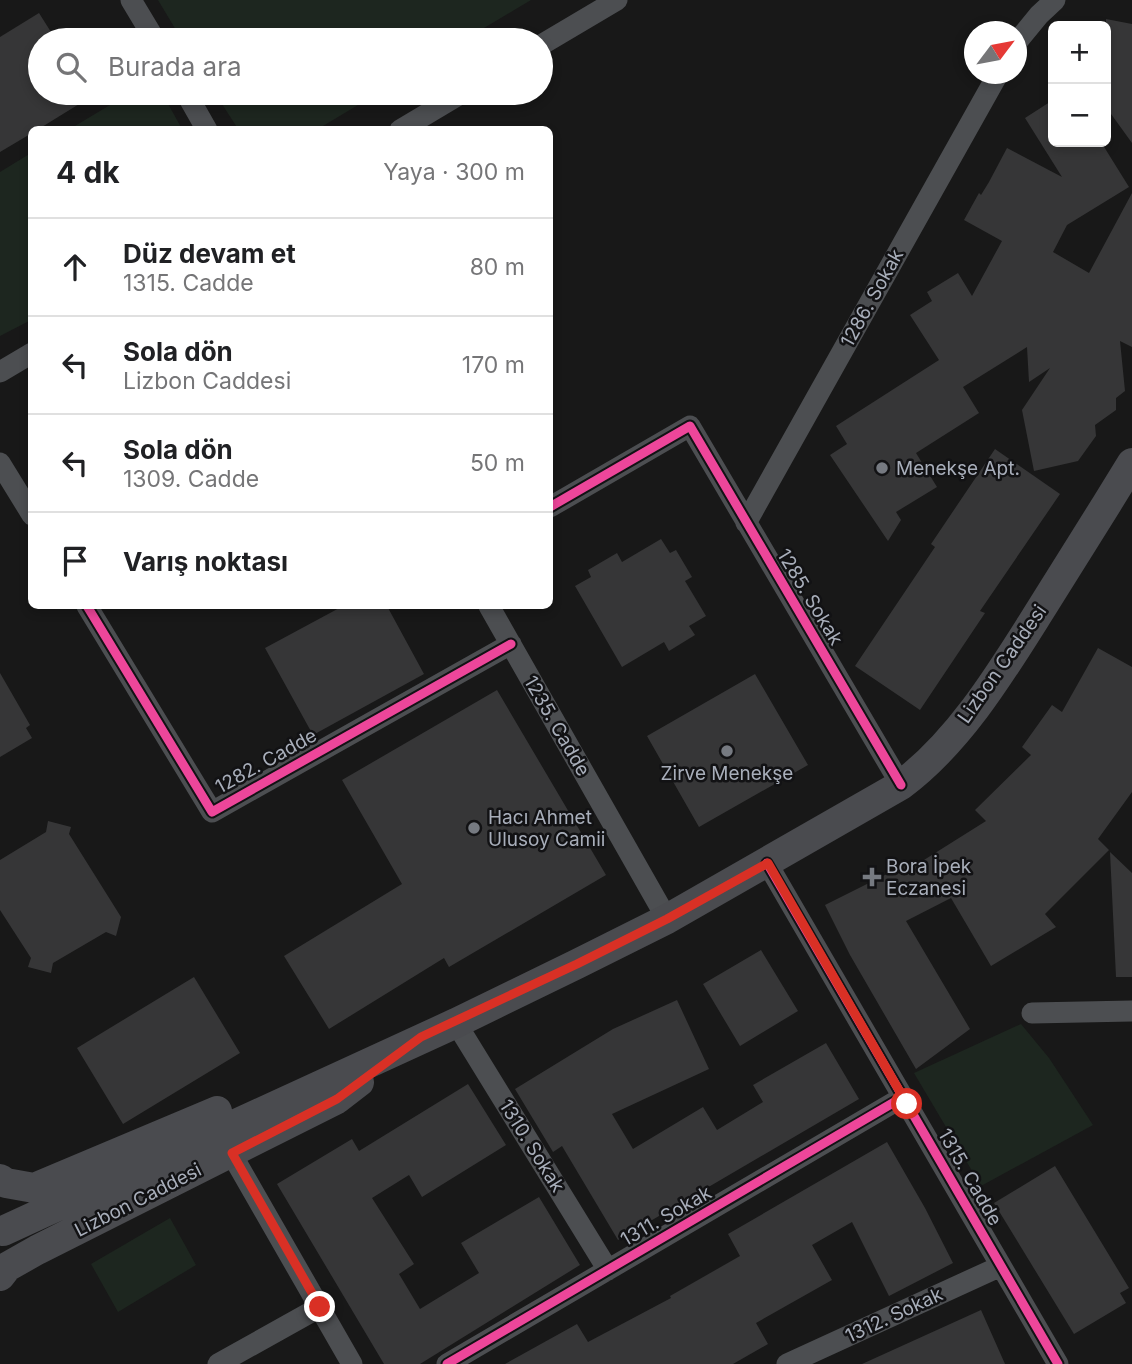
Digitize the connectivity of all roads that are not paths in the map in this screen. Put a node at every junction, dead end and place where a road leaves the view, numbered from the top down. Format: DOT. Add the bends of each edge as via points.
graph roads {
  1 [pos="131,0"];
  2 [pos="617,0"];
  3 [pos="1055,0"];
  4 [pos="148,28"];
  5 [pos="1027,30"];
  6 [pos="553,39"];
  7 [pos="992,84"];
  8 [pos="193,105"];
  9 [pos="441,105"];
  10 [pos="205,126"];
  11 [pos="407,126"];
  12 [pos="28,355"];
  13 [pos="0,372"];
  14 [pos="0,463"];
  15 [pos="1132,463"];
  16 [pos="553,505"];
  17 [pos="28,508"];
  18 [pos="747,523"];
  19 [pos="89,609"];
  20 [pos="491,609"];
  21 [pos="511,644"];
  22 [pos="901,785"];
  23 [pos="768,863"];
  24 [pos="667,919"];
  25 [pos="1132,1011"];
  26 [pos="1032,1013"];
  27 [pos="456,1023"];
  28 [pos="421,1037"];
  29 [pos="903,1097"];
  30 [pos="232,1153"];
  31 [pos="0,1179"];
  32 [pos="4,1231"];
  33 [pos="1001,1266"];
  34 [pos="608,1270"];
  35 [pos="0,1276"];
  36 [pos="320,1307"];
  37 [pos="218,1364"];
  38 [pos="352,1364"];
  39 [pos="447,1364"];
  40 [pos="787,1364"];
  41 [pos="1058,1364"];
  1 -- 4 [label="street"];
  2 -- 6 [label="street"];
  3 -- 5 [label="street"];
  7 -- 18 [label="street, 1286. Sokak"];
  8 -- 10 [label="street"];
  9 -- 11 [label="street"];
  12 -- 13 [label="street"];
  14 -- 17 [label="street"];
  15 -- 22 [label="main road, Lizbon Caddesi" via="1002,671 946,741"];
  16 -- 18 [label="street, 1285. Sokak" via="690,426"];
  18 -- 22 [label="street, 1285. Sokak"];
  19 -- 21 [label="street, 1282. Cadde" via="212,812"];
  20 -- 21 [label="street, 1235. Cadde"];
  21 -- 24 [label="street, 1235. Cadde"];
  22 -- 23 [label="main road, Lizbon Caddesi"];
  23 -- 24 [label="main road, Lizbon Caddesi"];
  23 -- 29 [label="street, 1315. Cadde"];
  24 -- 27 [label="main road, Lizbon Caddesi"];
  25 -- 26 [label="street"];
  27 -- 28 [label="main road, Lizbon Caddesi"];
  27 -- 34 [label="street, 1310. Sokak"];
  28 -- 30 [label="main road, Lizbon Caddesi" via="337,1099"];
  28 -- 31 [label="main road, Lizbon Caddesi" via="318,1067 34,1188"];
  28 -- 32 [label="main road, Lizbon Caddesi"];
  29 -- 33 [label="street, 1315. Cadde"];
  29 -- 34 [label="street, 1311. Sokak"];
  30 -- 35 [label="main road, Lizbon Caddesi" via="37,1250"];
  30 -- 36 [label="street"];
  33 -- 40 [label="street, 1312. Sokak"];
  33 -- 41 [label="street, 1315. Cadde"];
  34 -- 39 [label="street, 1311. Sokak"];
  36 -- 37 [label="street"];
  36 -- 38 [label="street"];
}
